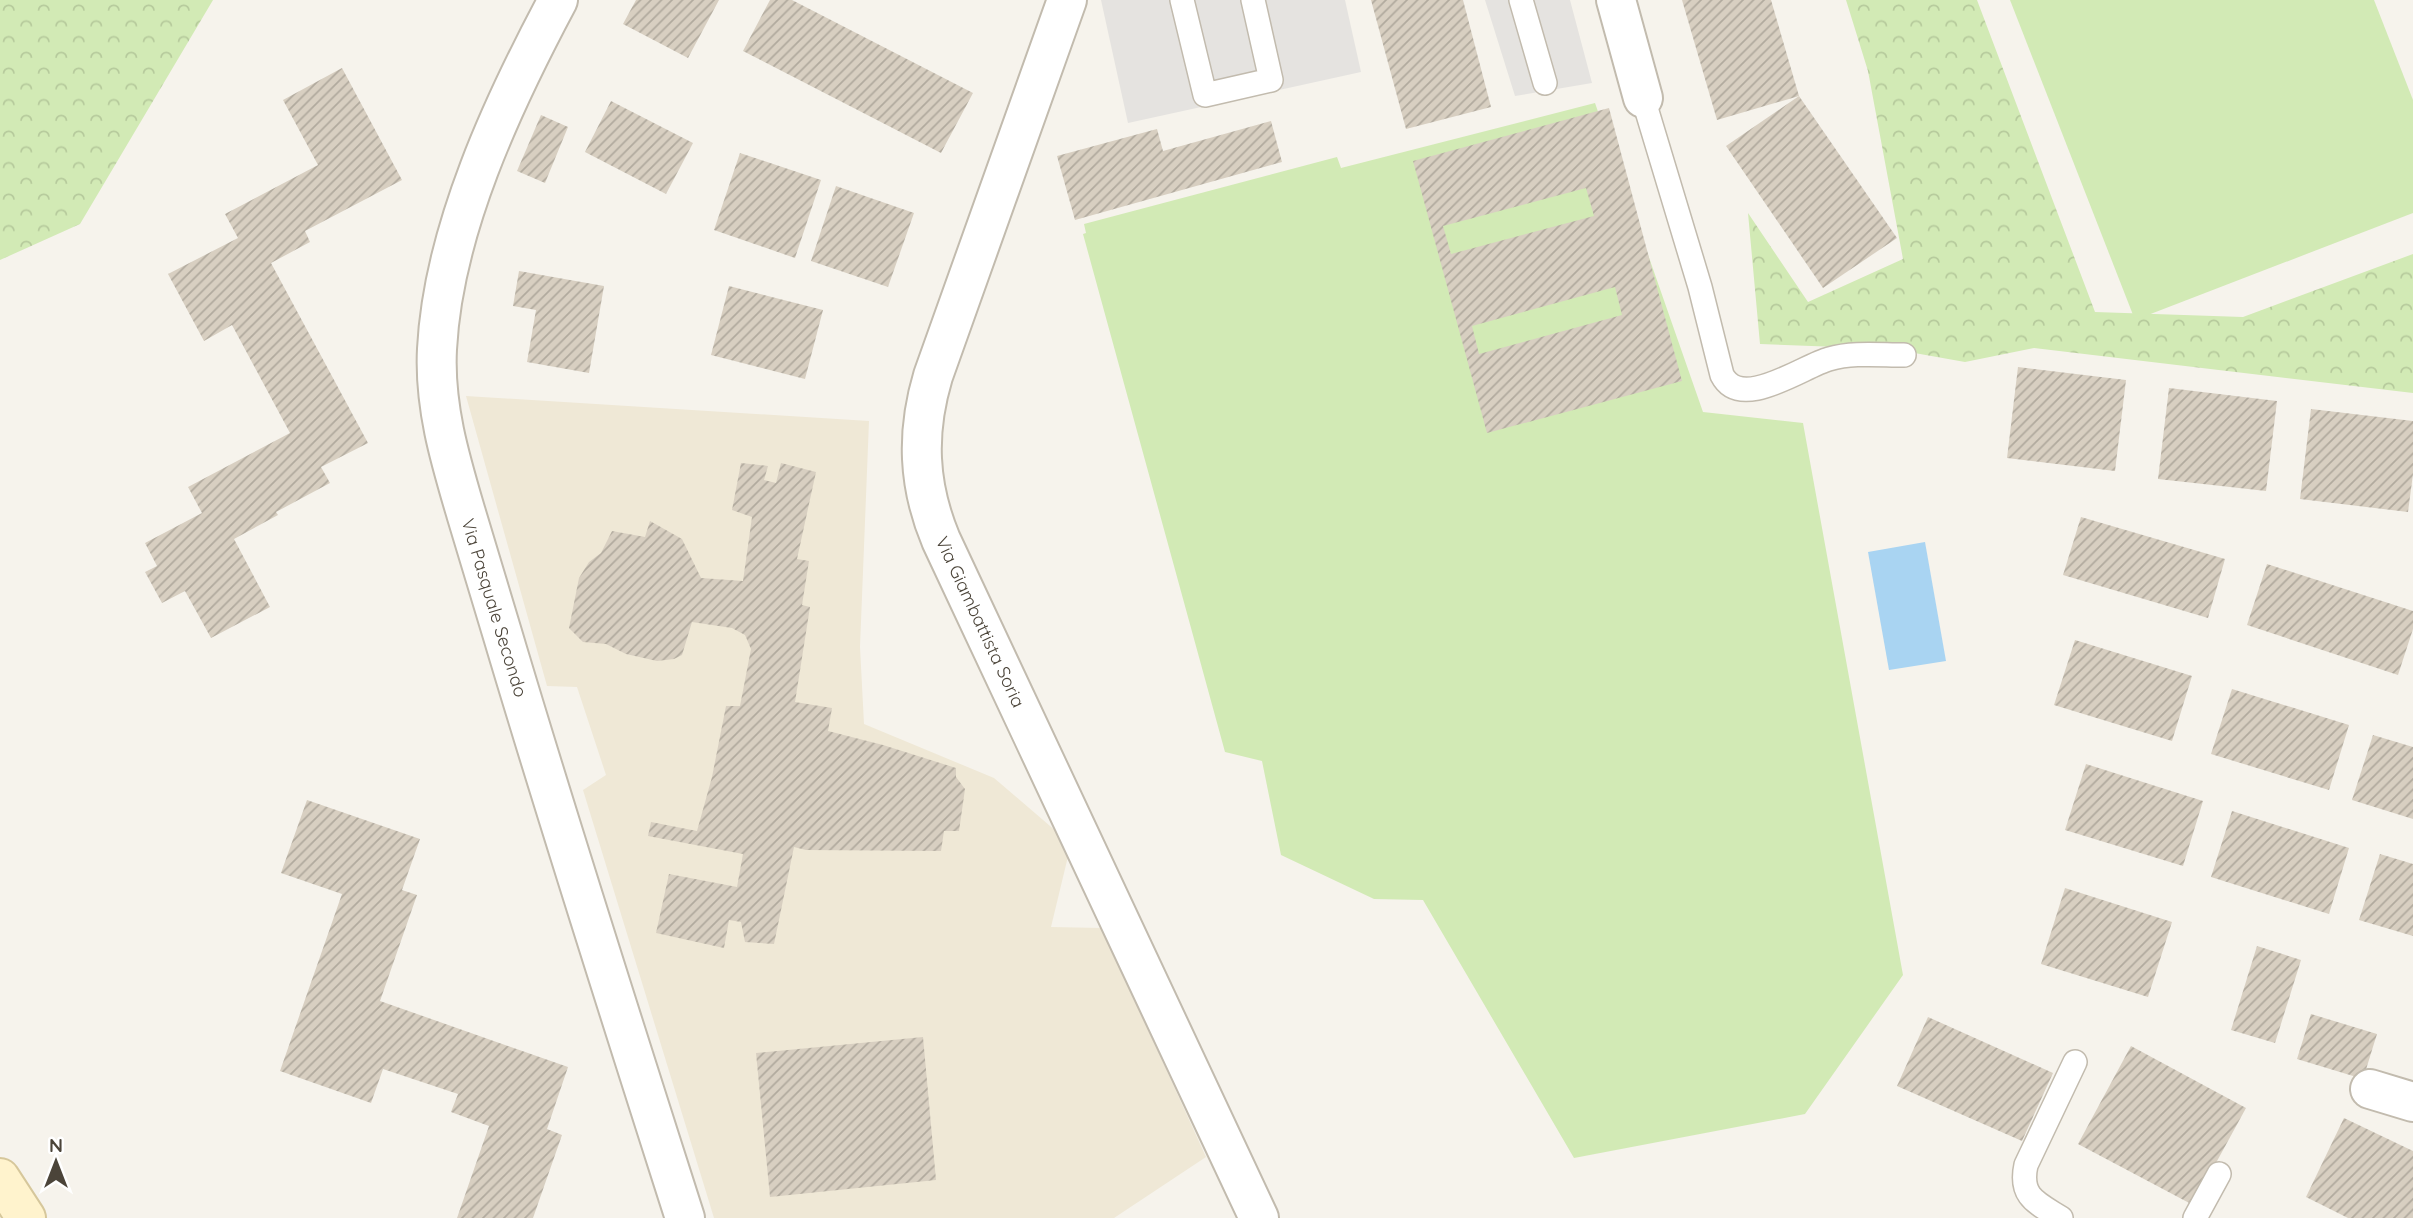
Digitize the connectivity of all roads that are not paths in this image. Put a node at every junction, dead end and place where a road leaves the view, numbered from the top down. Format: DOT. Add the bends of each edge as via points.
graph roads {
  1 [pos="558,0"];
  2 [pos="1182,0"];
  3 [pos="1253,0"];
  4 [pos="1521,0"];
  5 [pos="1616,0"];
  6 [pos="1073,1"];
  7 [pos="1545,83"];
  8 [pos="1643,98"];
  9 [pos="1904,355"];
  10 [pos="2075,1062"];
  11 [pos="2370,1089"];
  12 [pos="2413,1102"];
  13 [pos="2219,1174"];
  14 [pos="0,1178"];
  15 [pos="26,1218"];
  16 [pos="685,1218"];
  17 [pos="1259,1218"];
  18 [pos="2061,1218"];
  19 [pos="2195,1218"];
  1 -- 16 [label="street, Via Pasquale Secondo" via="497,128 463,219 442,311 438,394 450,460"];
  2 -- 3 [label="lane" via="1205,95 1271,80"];
  4 -- 7 [label="lane"];
  5 -- 8 [label="street"];
  6 -- 17 [label="street, Via Giambattista Soria" via="933,376 922,422 920,465 942,540"];
  8 -- 9 [label="lane" via="1726,383 1763,388 1826,359"];
  10 -- 18 [label="lane" via="2024,1174 2033,1201"];
  11 -- 12 [label="street"];
  13 -- 19 [label="lane"];
  14 -- 15 [label="main road"];
}
